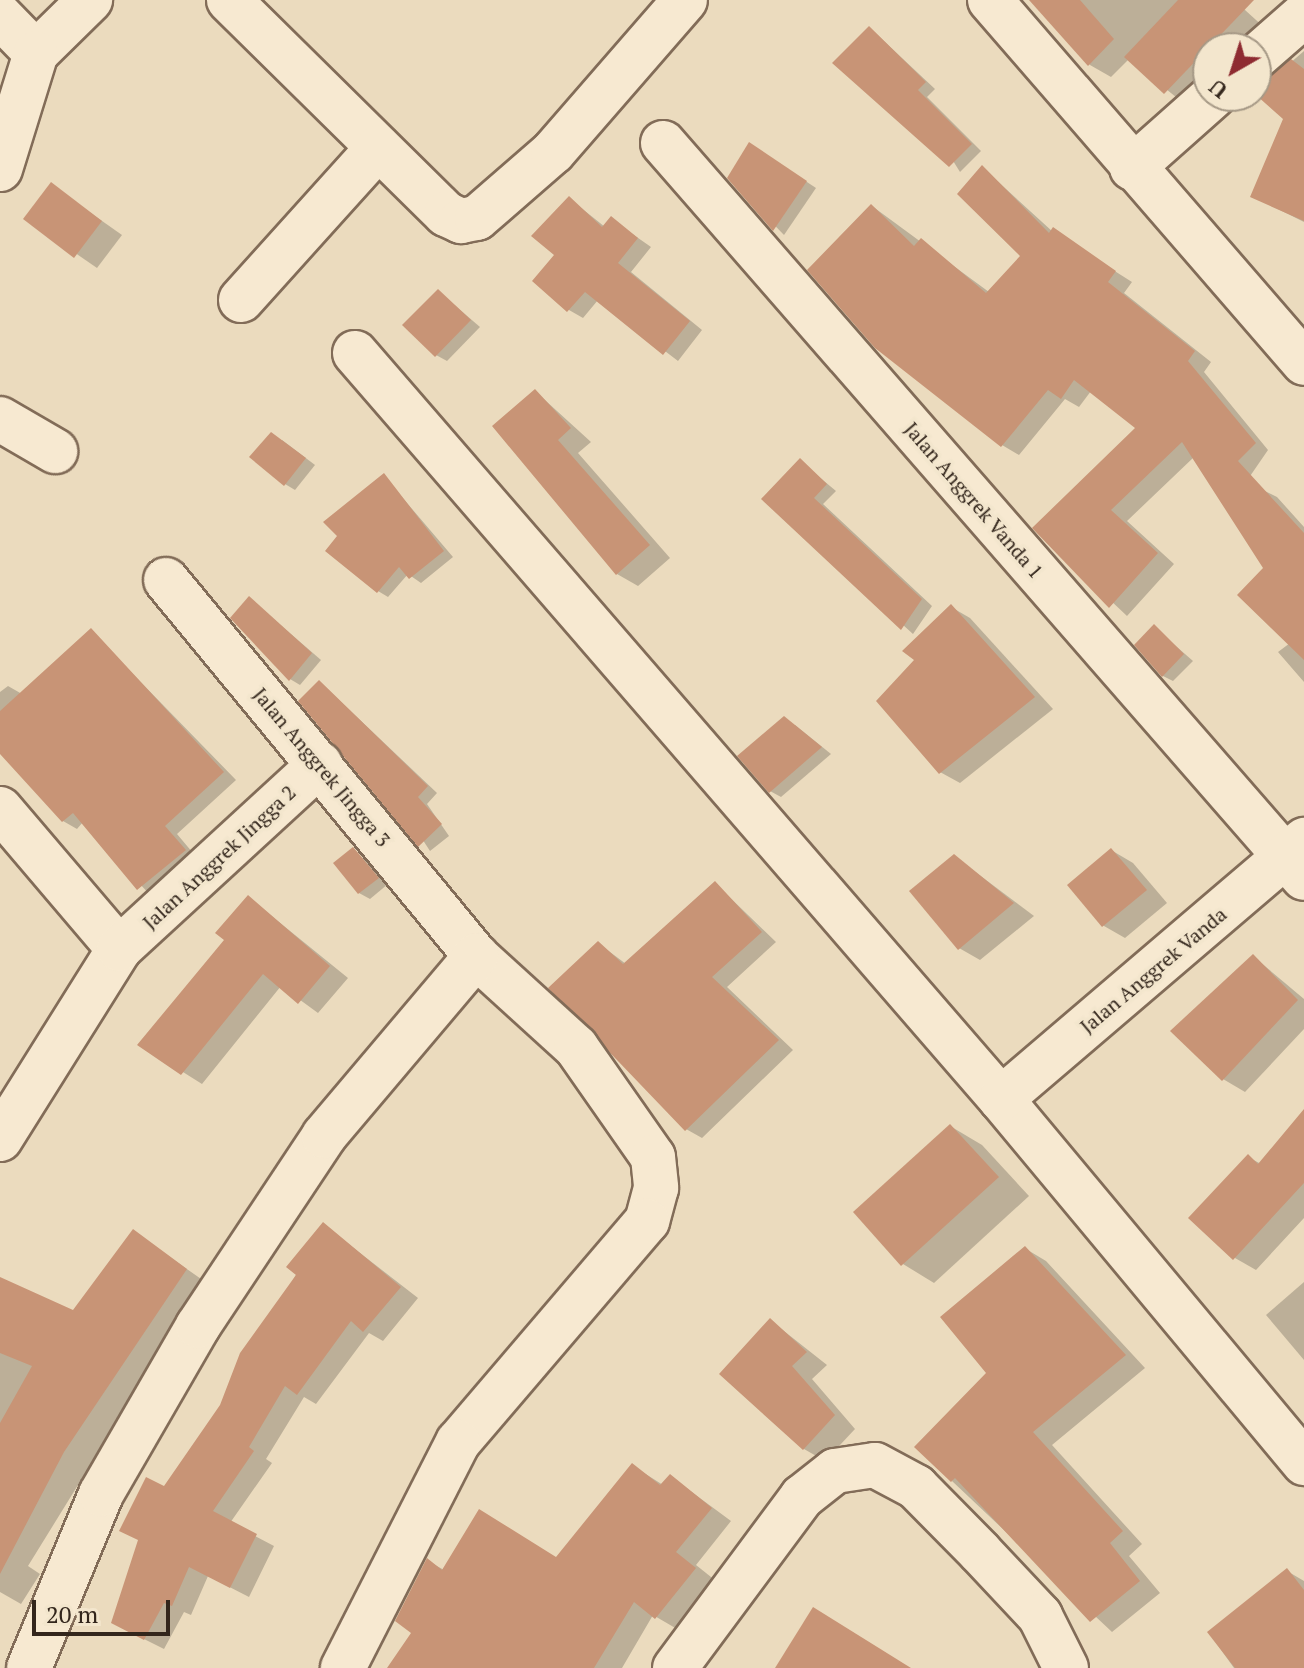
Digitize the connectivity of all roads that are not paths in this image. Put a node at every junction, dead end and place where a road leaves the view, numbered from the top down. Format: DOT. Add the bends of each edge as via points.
graph roads {
  1 [pos="90,0"];
  2 [pos="229,0"];
  3 [pos="685,0"];
  4 [pos="990,0"];
  5 [pos="1304,15"];
  6 [pos="0,16"];
  7 [pos="1272,43"];
  8 [pos="36,53"];
  9 [pos="1195,112"];
  10 [pos="663,143"];
  11 [pos="378,148"];
  12 [pos="1132,168"];
  13 [pos="0,169"];
  14 [pos="241,300"];
  15 [pos="355,353"];
  16 [pos="1303,360"];
  17 [pos="0,419"];
  18 [pos="55,451"];
  19 [pos="166,580"];
  20 [pos="320,764"];
  21 [pos="0,809"];
  22 [pos="1298,858"];
  23 [pos="119,949"];
  24 [pos="476,956"];
  25 [pos="1001,1099"];
  26 [pos="0,1139"];
  27 [pos="1304,1463"];
  28 [pos="29,1668"];
  29 [pos="343,1668"];
  30 [pos="675,1668"];
  31 [pos="1066,1668"];
  1 -- 8 [label="street"];
  2 -- 11 [label="street"];
  3 -- 11 [label="street" via="553,152 477,218 446,214"];
  4 -- 12 [label="street"];
  5 -- 7 [label="street"];
  6 -- 8 [label="street"];
  8 -- 13 [label="street"];
  9 -- 12 [label="street"];
  10 -- 22 [label="street, Jalan Anggrek Vanda 1"];
  11 -- 14 [label="street"];
  12 -- 16 [label="street"];
  15 -- 25 [label="street"];
  17 -- 18 [label="street"];
  19 -- 20 [label="street, Jalan Anggrek Jingga 3"];
  20 -- 23 [label="street, Jalan Anggrek Jingga 2"];
  20 -- 24 [label="street, Jalan Anggrek Jingga 3"];
  21 -- 23 [label="street"];
  22 -- 25 [label="street, Jalan Anggrek Vanda"];
  23 -- 26 [label="street, Jalan Anggrek Jingga 2"];
  24 -- 28 [label="street" via="324,1136 198,1326 101,1494"];
  24 -- 29 [label="street, Jalan Anggrek Jingga 3" via="576,1047 613,1091 653,1157 656,1188 647,1221 607,1273 458,1442"];
  25 -- 27 [label="street"];
  30 -- 31 [label="street" via="802,1497 835,1471 875,1465 916,1487 980,1552 1040,1616"];
}
